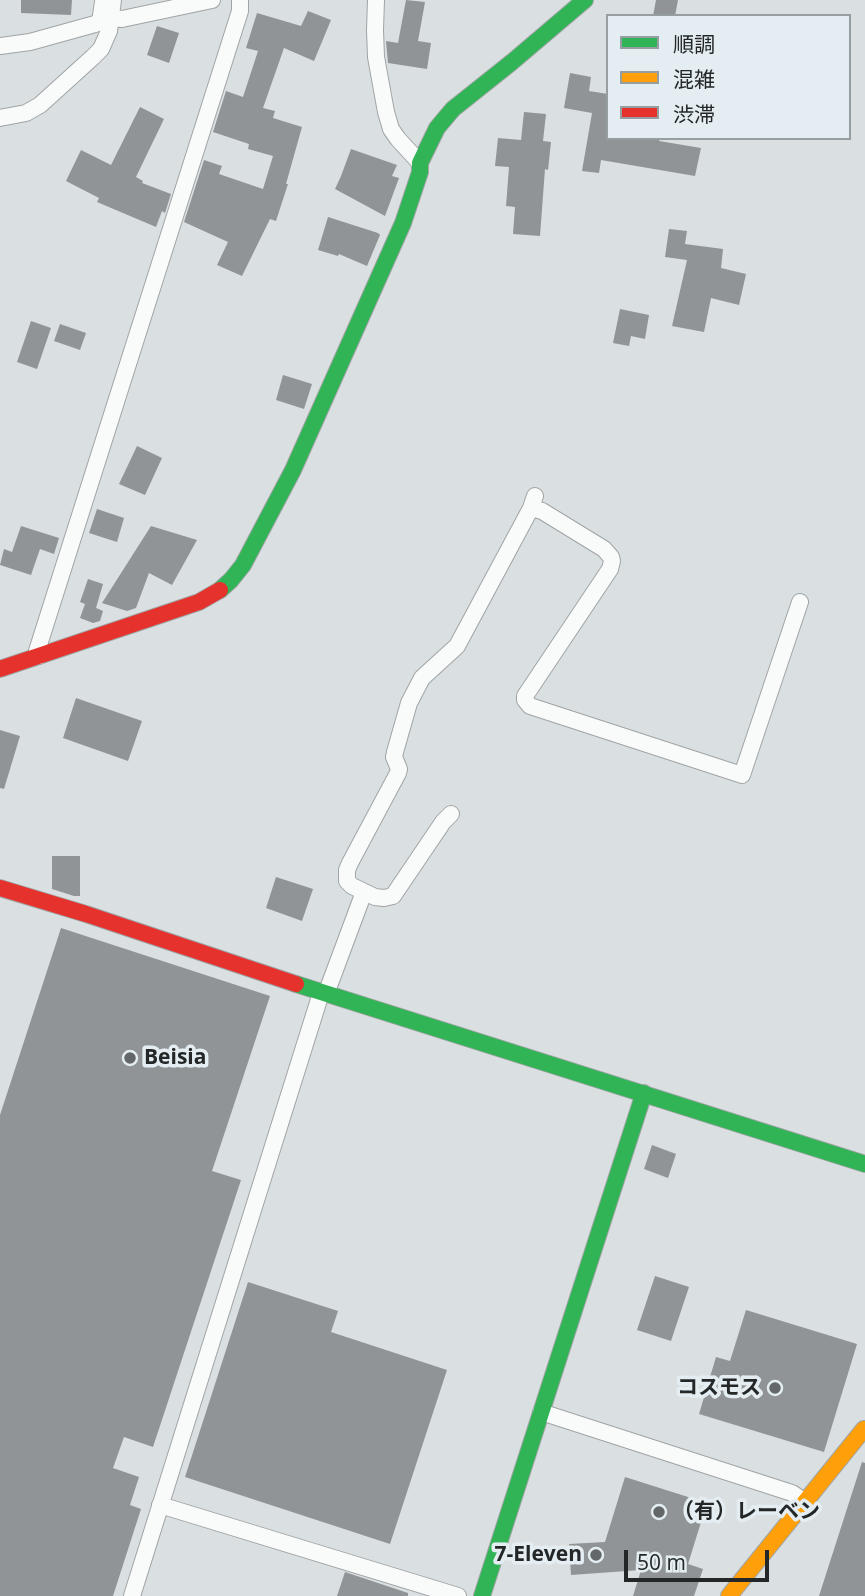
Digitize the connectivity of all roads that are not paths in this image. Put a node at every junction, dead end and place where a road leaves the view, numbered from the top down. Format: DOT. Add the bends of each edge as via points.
graph roads {
  1 [pos="103,0"];
  2 [pos="113,0"];
  3 [pos="212,0"];
  4 [pos="240,0"];
  5 [pos="376,0"];
  6 [pos="585,0"];
  7 [pos="111,18"];
  8 [pos="0,46"];
  9 [pos="0,118"];
  10 [pos="420,163"];
  11 [pos="800,602"];
  12 [pos="39,656"];
  13 [pos="0,669"];
  14 [pos="451,814"];
  15 [pos="0,888"];
  16 [pos="364,892"];
  17 [pos="324,993"];
  18 [pos="644,1093"];
  19 [pos="865,1164"];
  20 [pos="541,1412"];
  21 [pos="864,1429"];
  22 [pos="805,1503"];
  23 [pos="160,1505"];
  24 [pos="132,1596"];
  25 [pos="458,1596"];
  26 [pos="482,1596"];
  27 [pos="729,1596"];
  1 -- 8 [label="street" via="100,22"];
  2 -- 7 [label="street"];
  3 -- 7 [label="street"];
  4 -- 12 [label="street" via="37,650"];
  5 -- 10 [label="street" via="376,57 386,112 391,129"];
  6 -- 10 [label="street" via="453,109 437,128"];
  7 -- 9 [label="street" via="101,48 46,100 26,113"];
  10 -- 12 [label="street" via="403,223 293,470 243,565 217,592 199,602"];
  11 -- 16 [label="street" via="742,775 530,706 525,696 612,561 604,549 533,502 457,646 422,678 409,703 394,757 398,773 347,870 347,881"];
  12 -- 13 [label="street"];
  14 -- 16 [label="street" via="393,896"];
  15 -- 17 [label="street"];
  16 -- 17 [label="street"];
  17 -- 18 [label="street"];
  17 -- 23 [label="street"];
  18 -- 19 [label="street"];
  18 -- 20 [label="street"];
  20 -- 22 [label="street" via="792,1493"];
  20 -- 26 [label="street"];
  21 -- 22 [label="street"];
  22 -- 27 [label="street"];
  23 -- 24 [label="street"];
  23 -- 25 [label="street"];
}
